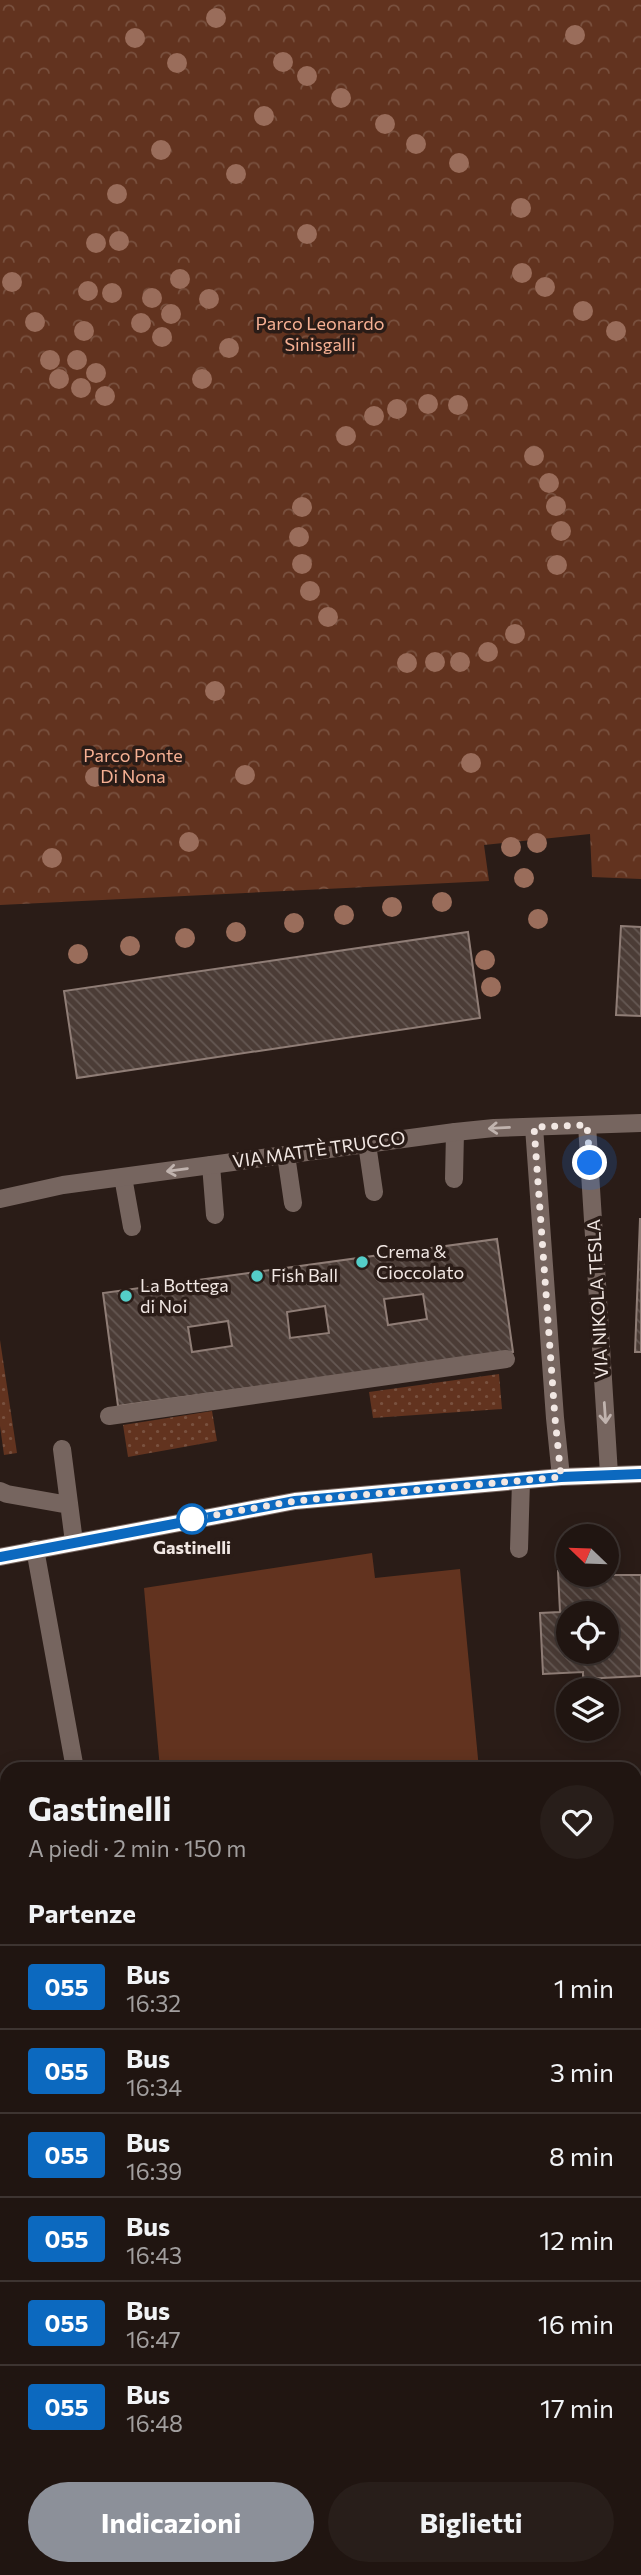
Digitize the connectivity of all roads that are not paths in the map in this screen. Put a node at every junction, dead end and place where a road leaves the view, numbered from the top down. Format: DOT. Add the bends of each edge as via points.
graph roads {
  1 [pos="641,1123"];
  2 [pos="587,1125"];
  3 [pos="534,1127"];
  4 [pos="455,1132"];
  5 [pos="367,1144"];
  6 [pos="286,1155"];
  7 [pos="211,1165"];
  8 [pos="123,1177"];
  9 [pos="454,1179"];
  10 [pos="374,1192"];
  11 [pos="0,1199"];
  12 [pos="293,1203"];
  13 [pos="215,1215"];
  14 [pos="131,1227"];
  15 [pos="506,1359"];
  16 [pos="109,1416"];
  17 [pos="62,1449"];
  18 [pos="609,1474"];
  19 [pos="641,1474"];
  20 [pos="561,1477"];
  21 [pos="520,1481"];
  22 [pos="0,1491"];
  23 [pos="69,1505"];
  24 [pos="74,1542"];
  25 [pos="35,1549"];
  26 [pos="519,1549"];
  27 [pos="0,1556"];
  28 [pos="74,1762"];
  1 -- 2 [label="street, VIA MATTÈ TRUCCO"];
  2 -- 3 [label="street, VIA MATTÈ TRUCCO"];
  2 -- 18 [label="street, VIA NIKOLA TESLA, one-way"];
  3 -- 4 [label="street, VIA MATTÈ TRUCCO, one-way"];
  3 -- 20 [label="street"];
  4 -- 5 [label="street, VIA MATTÈ TRUCCO"];
  4 -- 9 [label="street"];
  5 -- 6 [label="street, VIA MATTÈ TRUCCO"];
  5 -- 10 [label="street"];
  6 -- 7 [label="street, VIA MATTÈ TRUCCO"];
  6 -- 12 [label="street"];
  7 -- 8 [label="street, VIA MATTÈ TRUCCO, one-way"];
  7 -- 13 [label="street"];
  8 -- 11 [label="street, VIA MATTÈ TRUCCO"];
  8 -- 14 [label="street"];
  15 -- 16 [label="street"];
  17 -- 23 [label="street"];
  18 -- 19 [label="street"];
  18 -- 20 [label="street"];
  20 -- 21 [label="street"];
  21 -- 24 [label="street" via="295,1501"];
  21 -- 26 [label="street"];
  22 -- 23 [label="street"];
  23 -- 24 [label="street"];
  24 -- 25 [label="street"];
  25 -- 27 [label="street"];
  25 -- 28 [label="street"];
}
